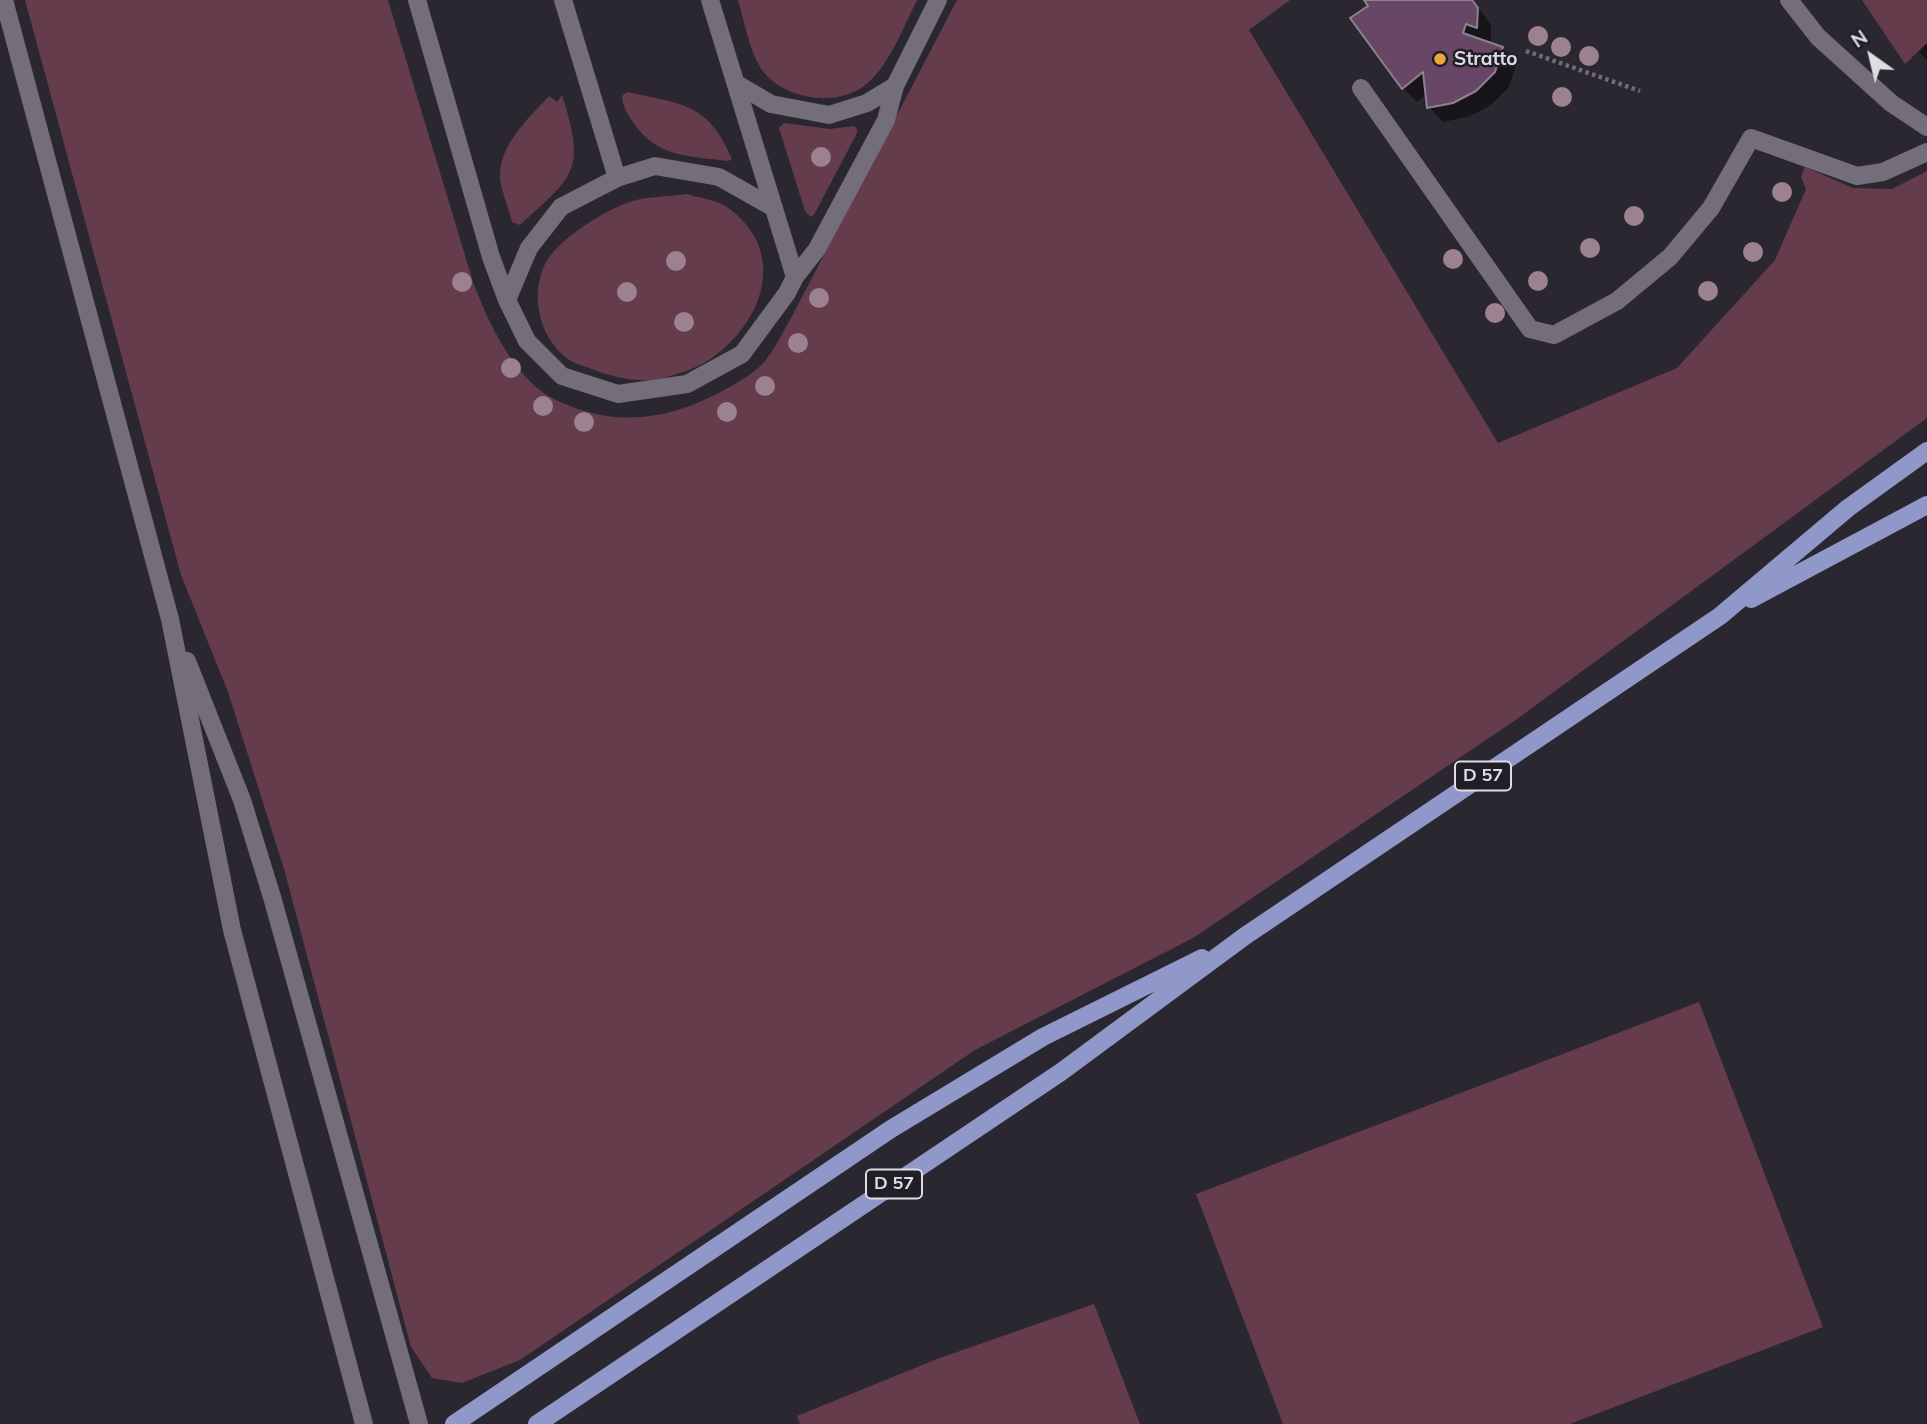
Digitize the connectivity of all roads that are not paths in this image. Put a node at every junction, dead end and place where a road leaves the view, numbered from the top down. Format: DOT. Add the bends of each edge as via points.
graph roads {
  1 [pos="4,0"];
  2 [pos="417,0"];
  3 [pos="563,0"];
  4 [pos="710,0"];
  5 [pos="939,0"];
  6 [pos="1789,0"];
  7 [pos="737,84"];
  8 [pos="895,86"];
  9 [pos="1361,88"];
  10 [pos="1927,127"];
  11 [pos="1927,152"];
  12 [pos="617,178"];
  13 [pos="774,208"];
  14 [pos="795,276"];
  15 [pos="508,300"];
  16 [pos="1927,452"];
  17 [pos="1927,505"];
  18 [pos="1720,615"];
  19 [pos="170,619"];
  20 [pos="1245,936"];
  21 [pos="364,1424"];
  22 [pos="419,1424"];
  23 [pos="454,1424"];
  24 [pos="537,1424"];
  1 -- 19 [label="street"];
  2 -- 15 [label="street" via="491,257"];
  3 -- 12 [label="street"];
  4 -- 7 [label="street"];
  5 -- 8 [label="street"];
  6 -- 10 [label="street" via="1818,37 1891,103"];
  7 -- 8 [label="street" via="771,104 829,115 867,103"];
  7 -- 13 [label="street"];
  8 -- 14 [label="street" via="886,120 817,248"];
  9 -- 11 [label="street" via="1530,329 1554,335 1617,300 1670,257 1711,208 1751,138 1857,176 1883,172"];
  12 -- 13 [label="street" via="655,166 719,177"];
  12 -- 15 [label="street" via="561,207 529,248"];
  13 -- 14 [label="street"];
  14 -- 15 [label="street" via="742,354 687,384 618,394 562,376 527,341"];
  16 -- 18 [label="main road, D 57" via="1848,508"];
  17 -- 18 [label="main road, D 57"];
  18 -- 20 [label="main road, D 57"];
  19 -- 21 [label="street" via="232,930"];
  19 -- 22 [label="street" via="242,800"];
  20 -- 23 [label="main road, D 57" via="1043,1037 891,1129"];
  20 -- 24 [label="main road, D 57" via="1061,1072"];
}
